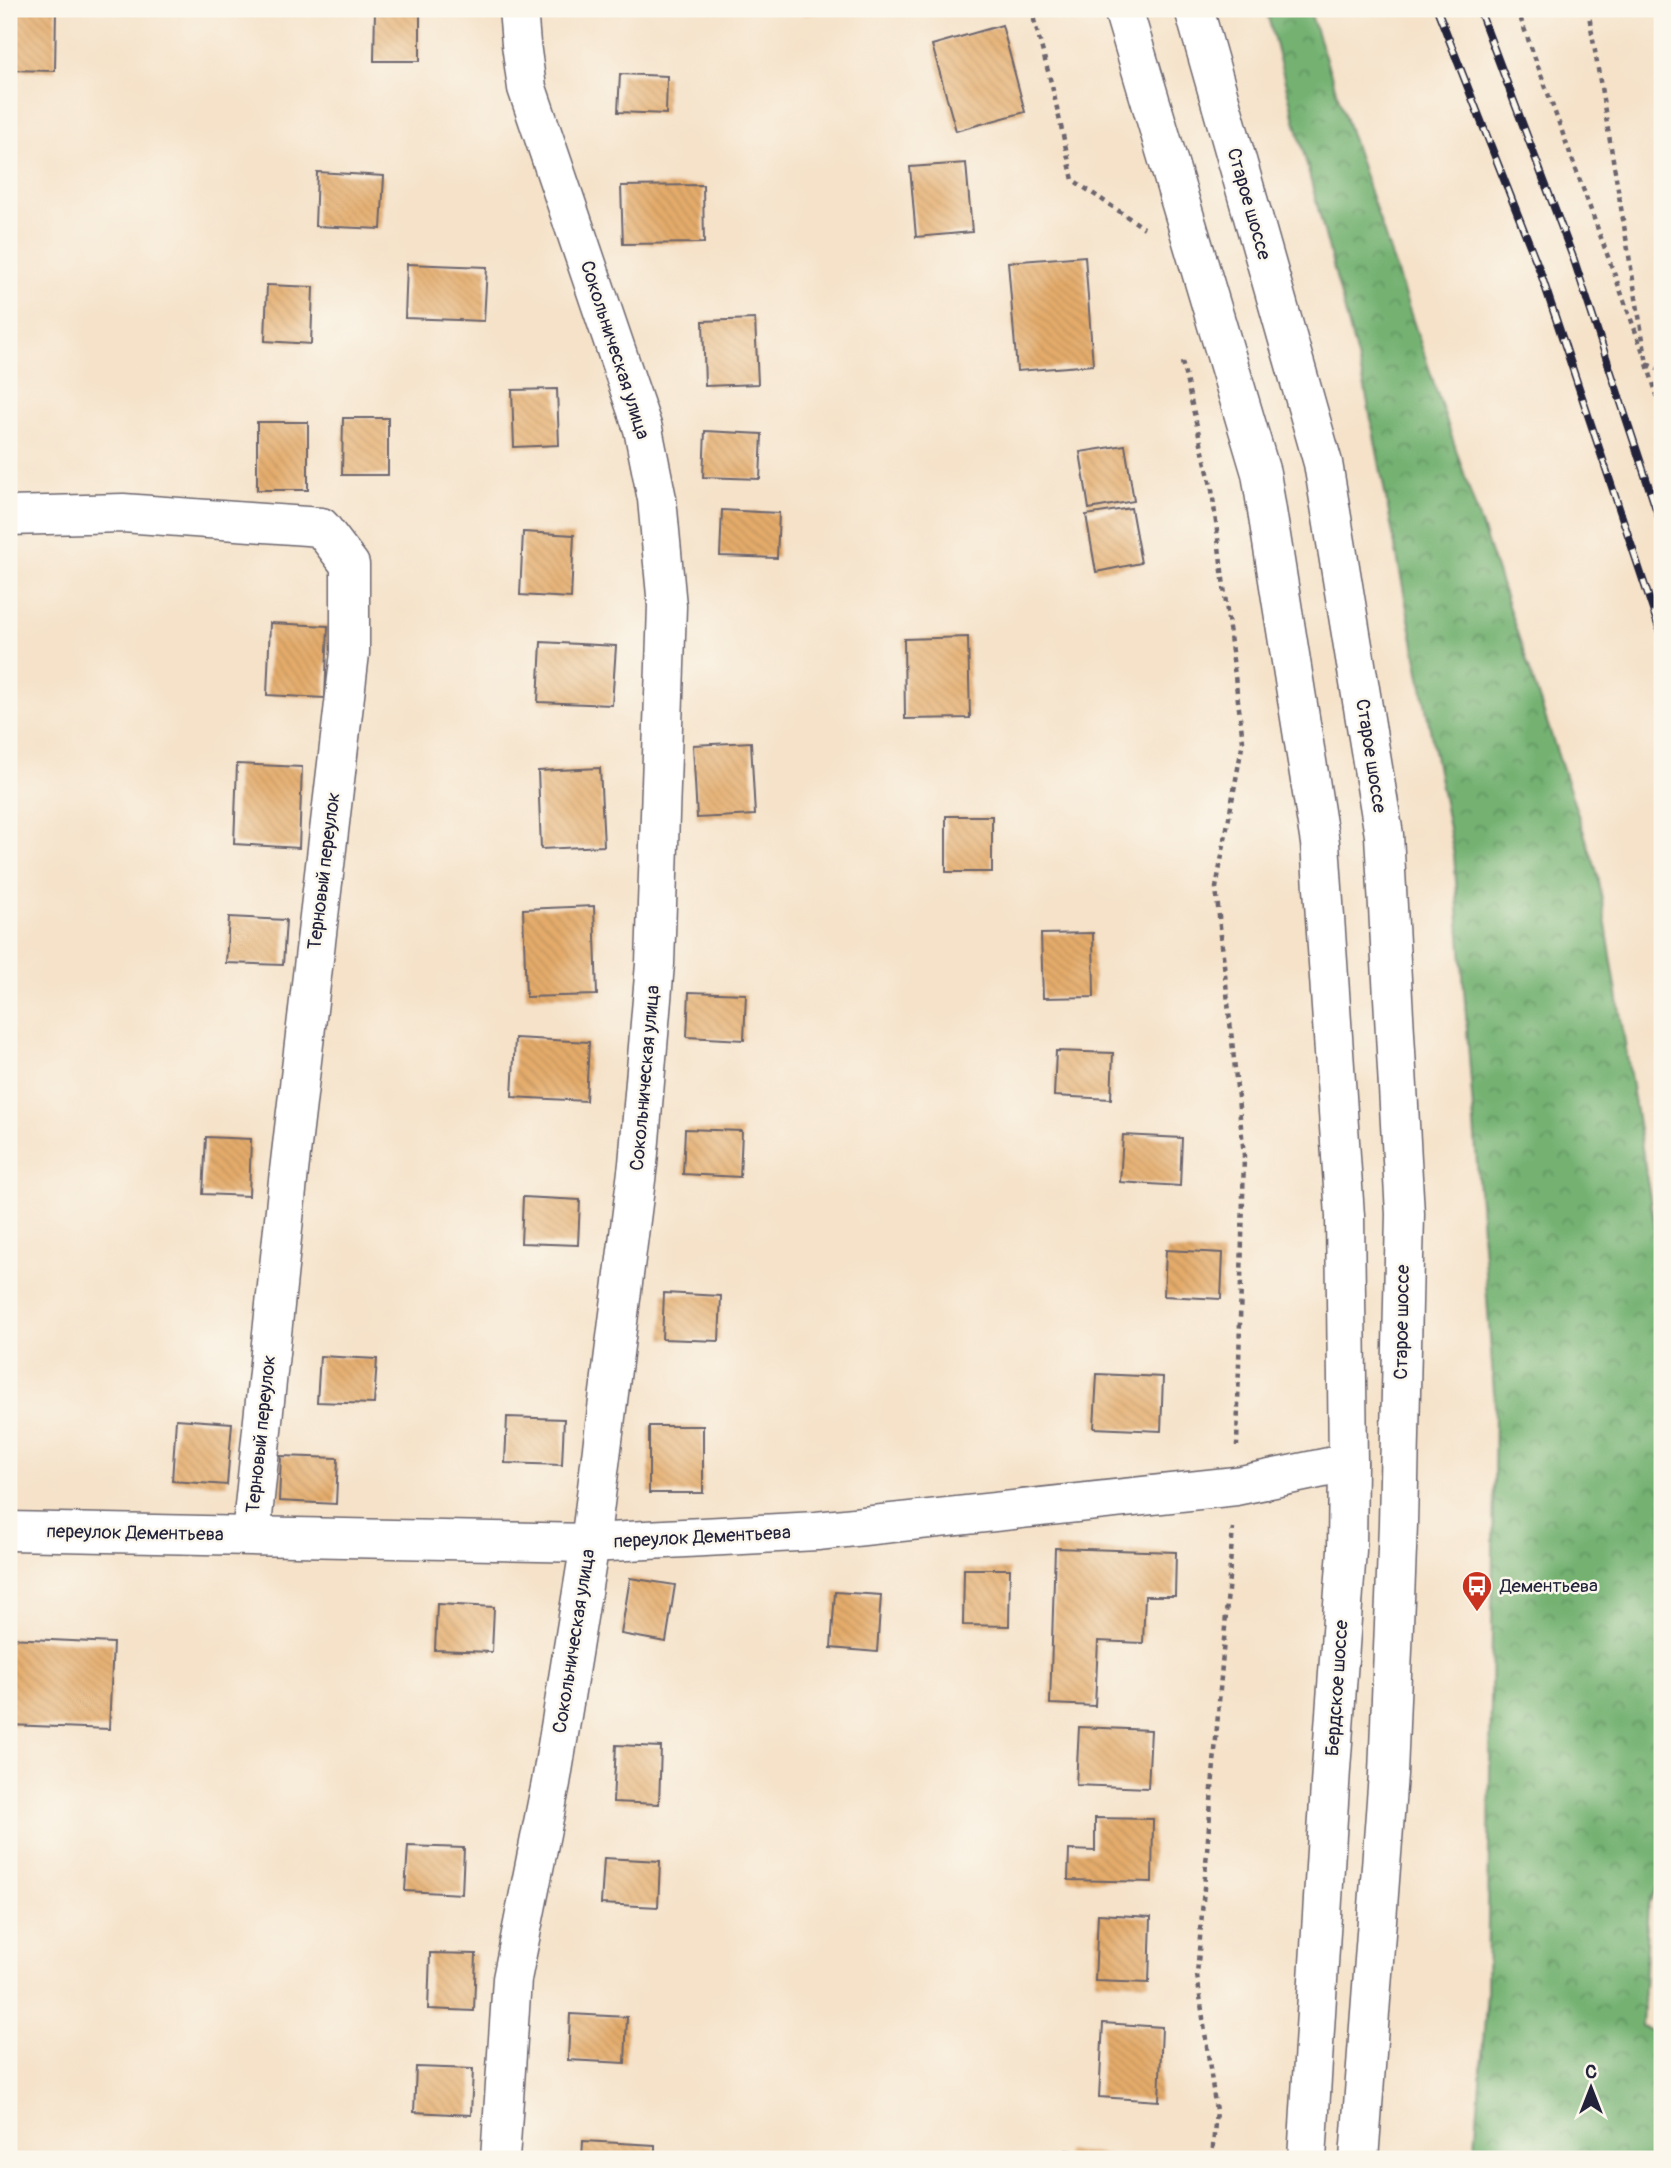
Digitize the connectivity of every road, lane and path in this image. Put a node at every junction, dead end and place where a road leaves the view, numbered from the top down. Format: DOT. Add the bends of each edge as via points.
graph roads {
  1 [pos="518,9"];
  2 [pos="1031,9"];
  3 [pos="1122,9"];
  4 [pos="1194,9"];
  5 [pos="1517,9"];
  6 [pos="1588,9"];
  7 [pos="1152,233"];
  8 [pos="1181,355"];
  9 [pos="1647,364"];
  10 [pos="1662,371"];
  11 [pos="1662,411"];
  12 [pos="9,516"];
  13 [pos="1216,888"];
  14 [pos="1348,1463"];
  15 [pos="9,1531"];
  16 [pos="251,1535"];
  17 [pos="590,1543"];
  18 [pos="500,2159"];
  19 [pos="1307,2159"];
  20 [pos="1359,2159"];
  1 -- 17 [label="main road, Сокольническая улица" via="527,88 643,429 657,499 667,606 655,964 640,1138"];
  2 -- 7 [label="path" via="1073,180"];
  3 -- 14 [label="main road, Бердское шоссе" via="1261,473 1321,843 1345,1216"];
  4 -- 20 [label="main road, Старое шоссе" via="1323,463 1384,835 1405,1214 1388,1774"];
  5 -- 9 [label="path"];
  6 -- 9 [label="path"];
  8 -- 13 [label="path" via="1212,490 1243,741"];
  9 -- 10 [label="path"];
  9 -- 11 [label="path"];
  12 -- 16 [label="main road, Терновый переулок" via="122,513 321,527 350,565 351,653"];
  14 -- 17 [label="main road, переулок Дементьева" via="1236,1486 831,1530"];
  14 -- 19 [label="main road, Бердское шоссе" via="1347,1550"];
  15 -- 16 [label="main road, переулок Дементьева"];
  16 -- 17 [label="main road, переулок Дементьева"];
  17 -- 18 [label="main road, Сокольническая улица" via="551,1783 512,1979"];
}
